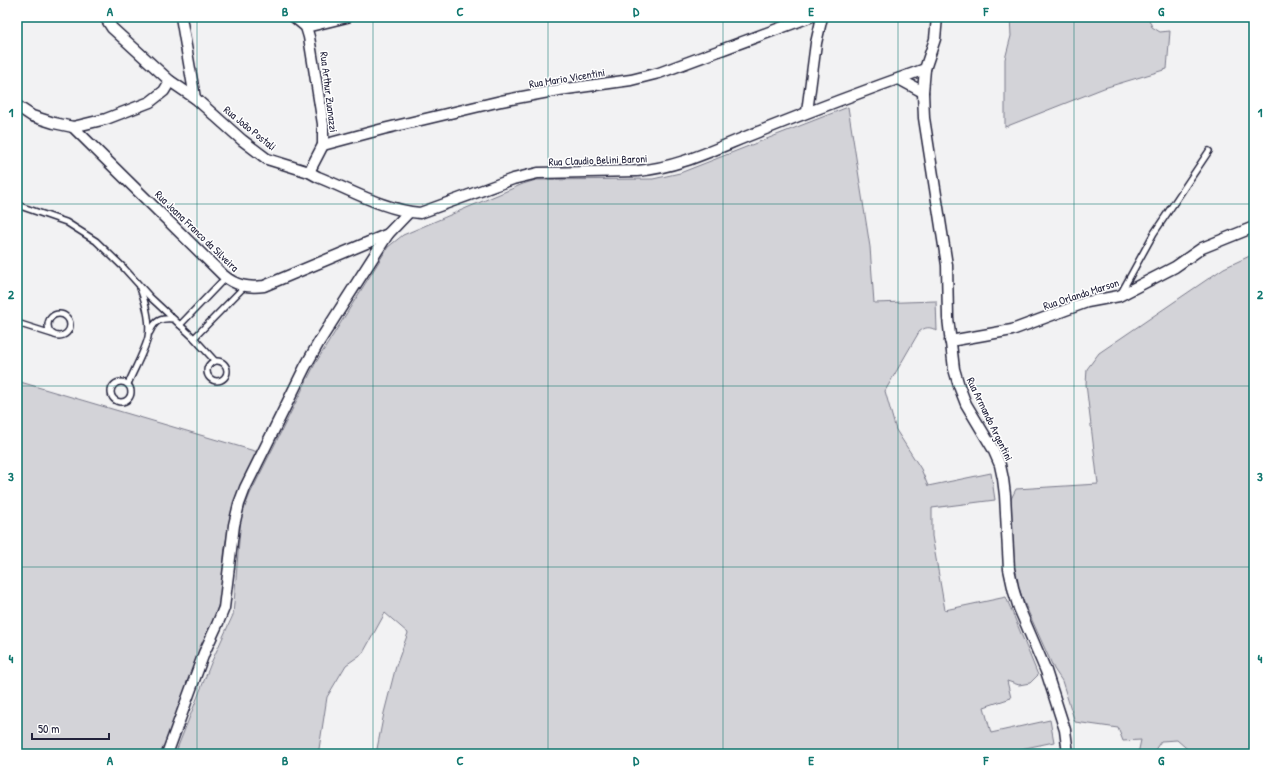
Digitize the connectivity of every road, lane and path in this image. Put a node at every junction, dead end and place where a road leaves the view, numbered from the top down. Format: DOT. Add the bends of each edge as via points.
graph roads {
  1 [pos="105,17"];
  2 [pos="181,17"];
  3 [pos="294,17"];
  4 [pos="347,17"];
  5 [pos="810,17"];
  6 [pos="822,17"];
  7 [pos="937,17"];
  8 [pos="306,26"];
  9 [pos="925,69"];
  10 [pos="899,78"];
  11 [pos="170,81"];
  12 [pos="923,92"];
  13 [pos="195,98"];
  14 [pos="17,106"];
  15 [pos="808,112"];
  16 [pos="73,127"];
  17 [pos="323,145"];
  18 [pos="1209,151"];
  19 [pos="309,172"];
  20 [pos="17,205"];
  21 [pos="409,212"];
  22 [pos="1254,227"];
  23 [pos="388,234"];
  24 [pos="226,277"];
  25 [pos="138,284"];
  26 [pos="244,286"];
  27 [pos="1119,296"];
  28 [pos="174,319"];
  29 [pos="17,323"];
  30 [pos="180,325"];
  31 [pos="52,334"];
  32 [pos="194,338"];
  33 [pos="148,339"];
  34 [pos="950,340"];
  35 [pos="215,361"];
  36 [pos="128,384"];
  37 [pos="167,754"];
  38 [pos="1068,754"];
  1 -- 11 [label="street, Rua João Postali" via="117,33"];
  2 -- 13 [label="street"];
  3 -- 8 [label="street"];
  4 -- 8 [label="street"];
  5 -- 17 [label="street, Rua Mario Vicentini" via="631,80 501,101"];
  6 -- 15 [label="street" via="816,43"];
  7 -- 9 [label="street, Rua Armando Argentini" via="935,39"];
  8 -- 17 [label="street, Rua Arthur Zuanazzi" via="323,124"];
  9 -- 10 [label="street, Rua Claudio Belini Baroni"];
  9 -- 12 [label="street, Rua Armando Argentini"];
  10 -- 12 [label="street"];
  10 -- 15 [label="street, Rua Claudio Belini Baroni"];
  11 -- 13 [label="street, Rua João Postali"];
  11 -- 16 [label="street" via="150,102"];
  12 -- 34 [label="street, Rua Armando Argentini" via="924,118 947,265"];
  13 -- 19 [label="street, Rua João Postali" via="267,159"];
  14 -- 16 [label="street" via="32,116"];
  15 -- 21 [label="street, Rua Claudio Belini Baroni" via="676,164 653,170 538,173 513,179 420,213"];
  16 -- 24 [label="street, Rua Joana Franco da Silveira"];
  17 -- 19 [label="street, Rua Arthur Zuanazzi"];
  18 -- 27 [label="lane" via="1154,233"];
  19 -- 21 [label="street, Rua João Postali" via="379,203"];
  20 -- 25 [label="lane" via="66,222 96,240"];
  21 -- 23 [label="street, Rua Joana Franco da Silveira"];
  22 -- 27 [label="street, Rua Orlando Marson" via="1202,248 1174,267"];
  23 -- 26 [label="street, Rua Joana Franco da Silveira" via="276,282 251,288"];
  23 -- 37 [label="street" via="319,342 244,488 234,525 224,608 204,653"];
  24 -- 26 [label="street, Rua Joana Franco da Silveira"];
  24 -- 30 [label="lane"];
  25 -- 28 [label="lane"];
  25 -- 33 [label="lane" via="148,312"];
  26 -- 32 [label="lane"];
  27 -- 34 [label="street, Rua Orlando Marson" via="1088,302 1012,330"];
  28 -- 30 [label="lane"];
  28 -- 33 [label="lane" via="165,318 157,321"];
  29 -- 31 [label="lane"];
  30 -- 32 [label="lane"];
  31 -- 31 [label="lane" via="66,334 70,327 67,317 60,314 51,317 48,327"];
  32 -- 35 [label="lane"];
  33 -- 36 [label="lane"];
  34 -- 38 [label="street, Rua Armando Argentini" via="958,386 1000,465 1005,494 1009,569 1014,592 1046,671 1065,730"];
  35 -- 35 [label="lane" via="208,366 207,374 212,380 220,382 226,377 228,369 223,362"];
  36 -- 36 [label="lane" via="120,381 113,385 110,392 114,400 121,402 129,399 131,391"];
}
